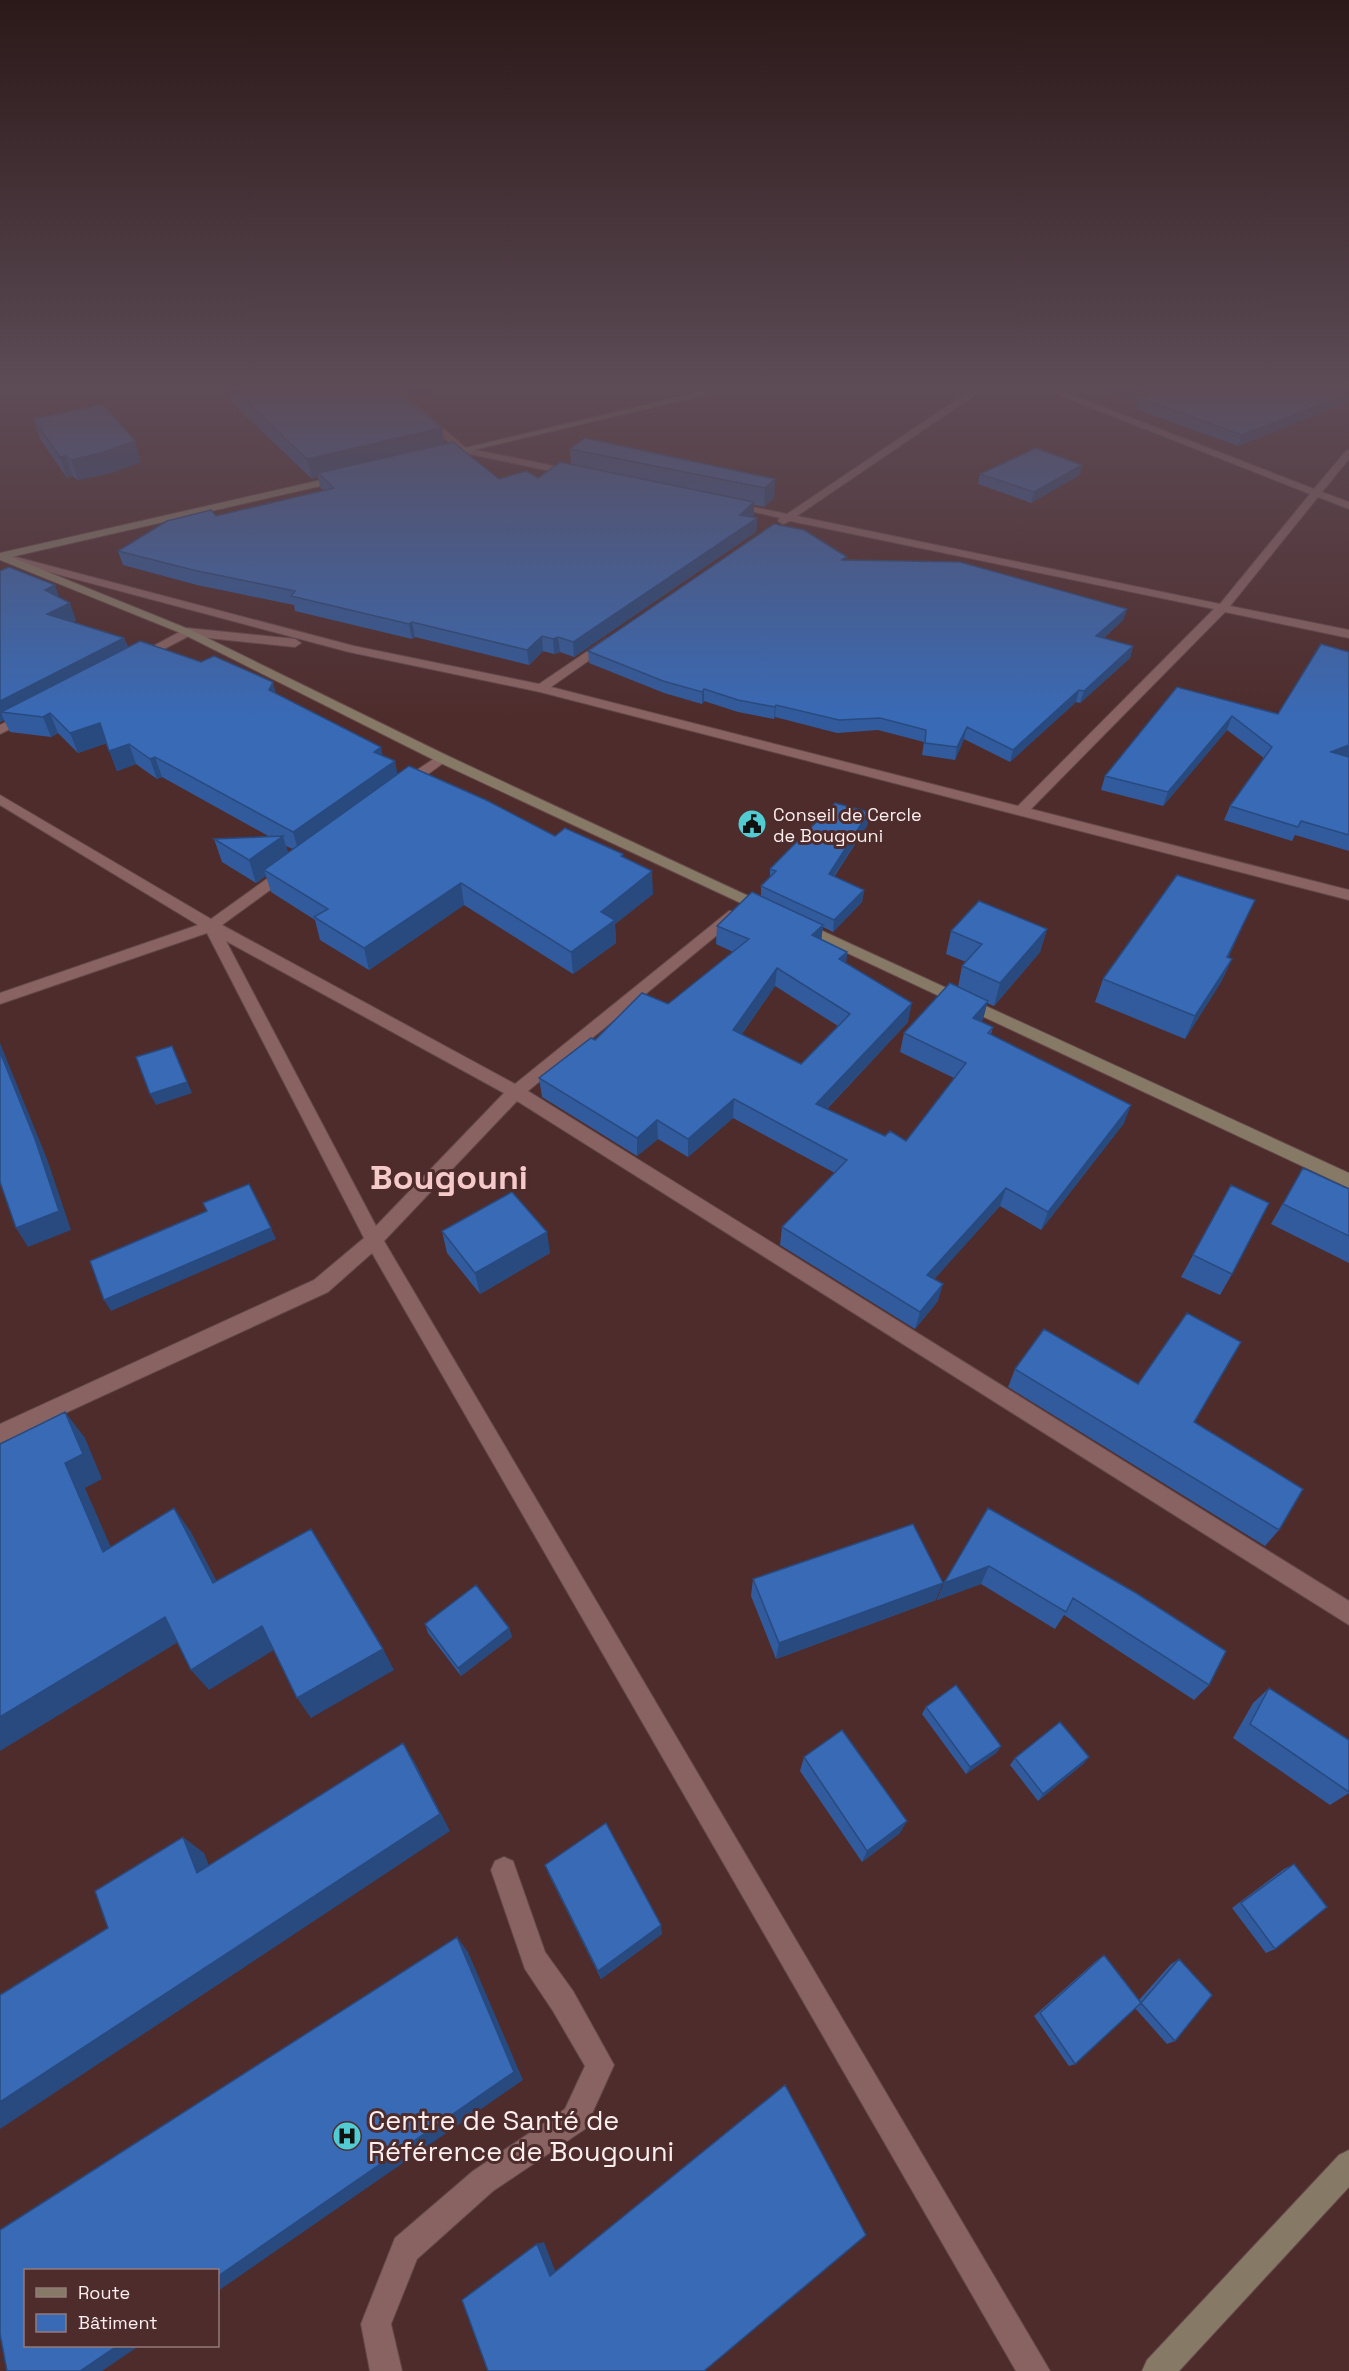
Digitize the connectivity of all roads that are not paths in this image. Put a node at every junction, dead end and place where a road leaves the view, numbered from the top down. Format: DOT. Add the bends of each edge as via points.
graph roads {
  1 [pos="260,497"];
  2 [pos="819,497"];
  3 [pos="1311,497"];
  4 [pos="1324,497"];
  5 [pos="719,502"];
  6 [pos="1349,506"];
  7 [pos="789,517"];
  8 [pos="770,530"];
  9 [pos="0,556"];
  10 [pos="1222,608"];
  11 [pos="188,632"];
  12 [pos="1349,634"];
  13 [pos="617,635"];
  14 [pos="353,649"];
  15 [pos="125,664"];
  16 [pos="541,688"];
  17 [pos="42,708"];
  18 [pos="0,730"];
  19 [pos="441,758"];
  20 [pos="393,793"];
  21 [pos="0,799"];
  22 [pos="1022,810"];
  23 [pos="298,863"];
  24 [pos="1349,895"];
  25 [pos="750,902"];
  26 [pos="211,926"];
  27 [pos="0,999"];
  28 [pos="516,1092"];
  29 [pos="1349,1180"];
  30 [pos="374,1240"];
  31 [pos="0,1434"];
  32 [pos="1349,1614"];
  33 [pos="504,1870"];
  34 [pos="1349,2165"];
  35 [pos="386,2371"];
  36 [pos="1034,2371"];
  37 [pos="1158,2371"];
  1 -- 9 [label="street"];
  2 -- 7 [label="street"];
  3 -- 10 [label="street"];
  4 -- 6 [label="street"];
  5 -- 7 [label="street"];
  7 -- 8 [label="street"];
  7 -- 10 [label="street"];
  9 -- 11 [label="street"];
  9 -- 14 [label="street"];
  10 -- 12 [label="street"];
  10 -- 22 [label="street"];
  11 -- 14 [label="street"];
  11 -- 15 [label="street"];
  11 -- 19 [label="street"];
  13 -- 16 [label="street"];
  14 -- 16 [label="street"];
  16 -- 22 [label="street"];
  17 -- 18 [label="street"];
  19 -- 20 [label="street"];
  19 -- 25 [label="street"];
  21 -- 26 [label="street"];
  22 -- 24 [label="street"];
  23 -- 26 [label="street"];
  25 -- 28 [label="street"];
  25 -- 29 [label="street"];
  26 -- 27 [label="street"];
  26 -- 28 [label="street"];
  26 -- 30 [label="street"];
  28 -- 30 [label="street"];
  28 -- 32 [label="street"];
  30 -- 31 [label="street" via="321,1286"];
  30 -- 36 [label="street"];
  33 -- 35 [label="street" via="534,1960 600,2065 575,2119 483,2181 406,2249 376,2324"];
  34 -- 37 [label="street"];
}
